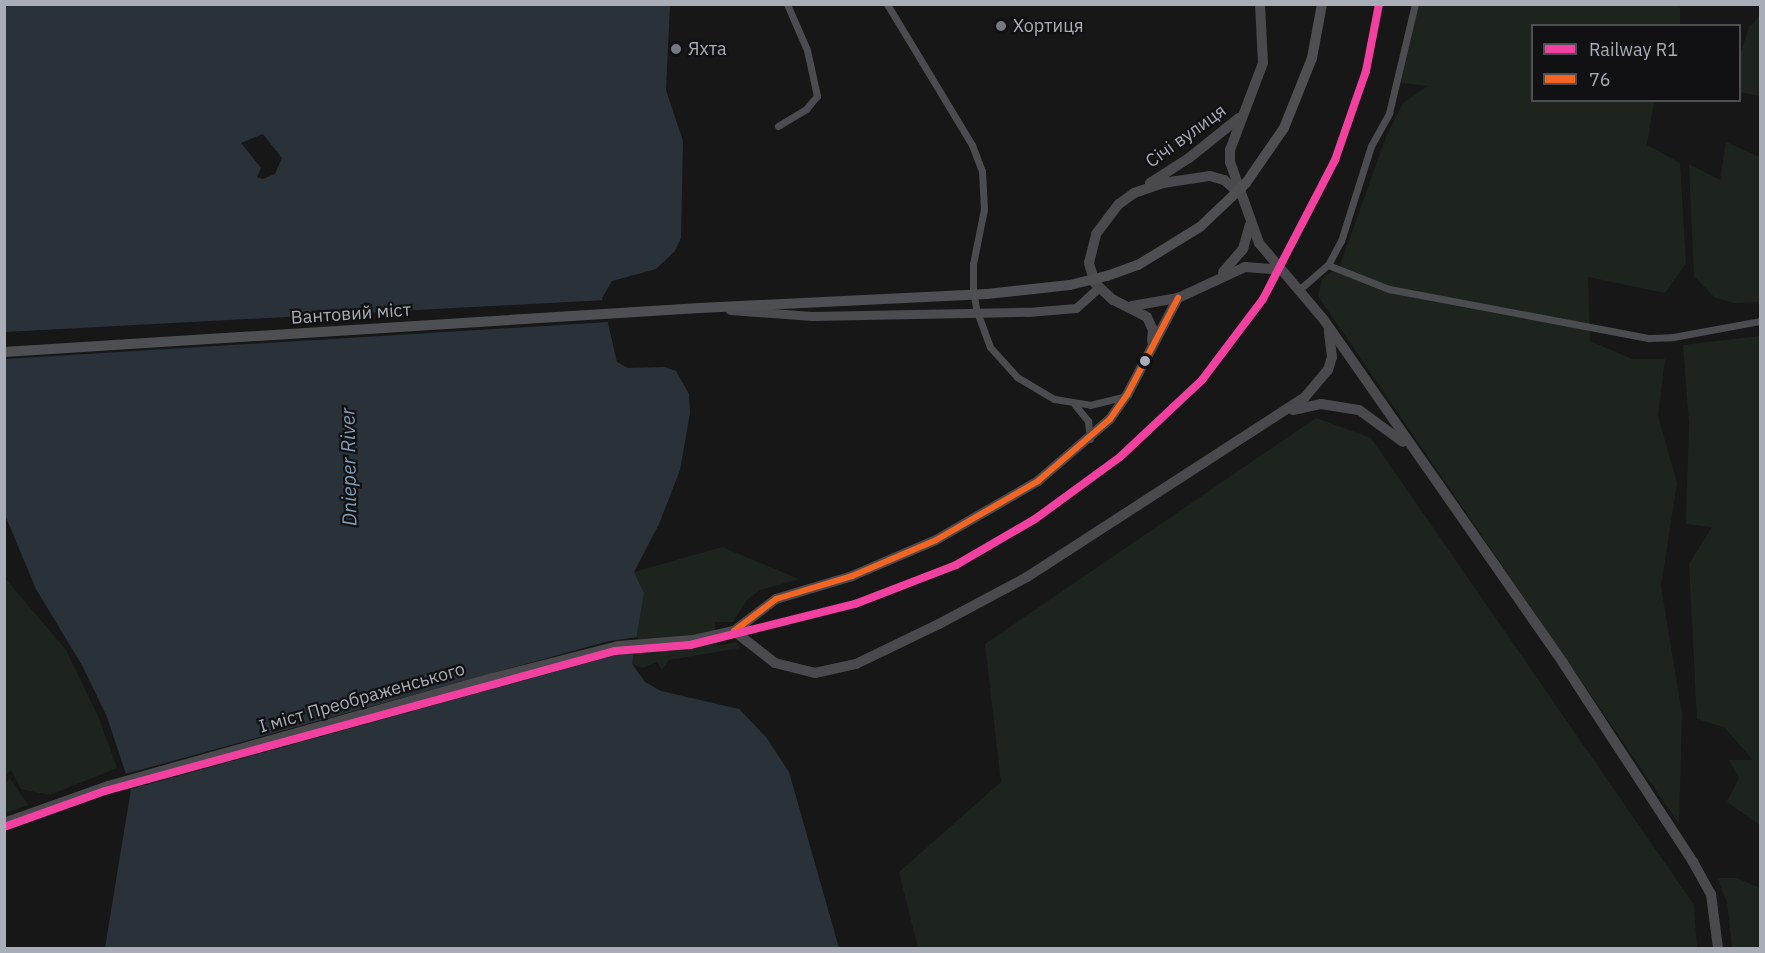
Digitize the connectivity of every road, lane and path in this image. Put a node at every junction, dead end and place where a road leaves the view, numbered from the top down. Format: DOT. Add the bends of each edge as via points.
graph roads {
  1 [pos="787,4"];
  2 [pos="887,4"];
  3 [pos="1260,4"];
  4 [pos="1322,4"];
  5 [pos="1414,4"];
  6 [pos="1242,115"];
  7 [pos="778,126"];
  8 [pos="1134,193"];
  9 [pos="1244,199"];
  10 [pos="1250,221"];
  11 [pos="1328,265"];
  12 [pos="1277,269"];
  13 [pos="1215,279"];
  14 [pos="1098,288"];
  15 [pos="1300,289"];
  16 [pos="1178,298"];
  17 [pos="1126,305"];
  18 [pos="700,308"];
  19 [pos="1324,320"];
  20 [pos="1761,321"];
  21 [pos="1150,348"];
  22 [pos="4,352"];
  23 [pos="1127,394"];
  24 [pos="1075,405"];
  25 [pos="1285,412"];
  26 [pos="1090,440"];
  27 [pos="1420,460"];
  28 [pos="736,633"];
  29 [pos="4,823"];
  30 [pos="1718,948"];
  1 -- 7 [label="street" via="807,50 817,96 806,109"];
  2 -- 24 [label="street" via="972,145 982,171 984,209 973,264 973,289 990,346 1005,365 1033,388"];
  3 -- 6 [label="main road" via="1263,63"];
  4 -- 18 [label="main road, Вантовий міст, bridge" via="1312,58 1284,128 1246,183 1208,221 1138,265 1070,285 987,294"];
  5 -- 11 [label="street" via="1389,113 1371,146 1341,241"];
  6 -- 8 [label="main road, Січі вулиця" via="1189,158"];
  6 -- 9 [label="main road, Січі вулиця" via="1230,150"];
  8 -- 9 [label="main road" via="1190,176 1210,176 1232,185"];
  8 -- 14 [label="main road" via="1104,220 1090,249 1091,274"];
  9 -- 10 [label="main road"];
  10 -- 12 [label="main road"];
  10 -- 13 [label="main road" via="1243,249"];
  11 -- 15 [label="street"];
  11 -- 20 [label="street" via="1389,289 1649,338"];
  12 -- 13 [label="main road" via="1245,267"];
  12 -- 15 [label="main road"];
  13 -- 16 [label="main road"];
  14 -- 17 [label="main road"];
  14 -- 18 [label="street, bridge" via="1076,308 1028,312 812,316"];
  15 -- 19 [label="main road"];
  16 -- 17 [label="main road"];
  16 -- 21 [label="main road"];
  17 -- 21 [label="main road" via="1151,324"];
  18 -- 22 [label="main road, Вантовий міст"];
  19 -- 25 [label="main road" via="1332,338 1328,370 1305,397"];
  19 -- 27 [label="main road"];
  21 -- 23 [label="main road"];
  23 -- 24 [label="street" via="1109,402"];
  23 -- 26 [label="main road"];
  24 -- 26 [label="street" via="1088,421"];
  25 -- 27 [label="main road" via="1321,404 1359,410 1397,435"];
  25 -- 28 [label="main road" via="1027,578 856,664 815,673 796,670 775,663"];
  26 -- 28 [label="main road" via="1038,481 977,518 852,576 776,599"];
  27 -- 30 [label="main road" via="1563,663 1693,862 1711,894"];
  28 -- 29 [label="main road, I міст Преображенського" via="619,646 504,675 108,786"];
}
